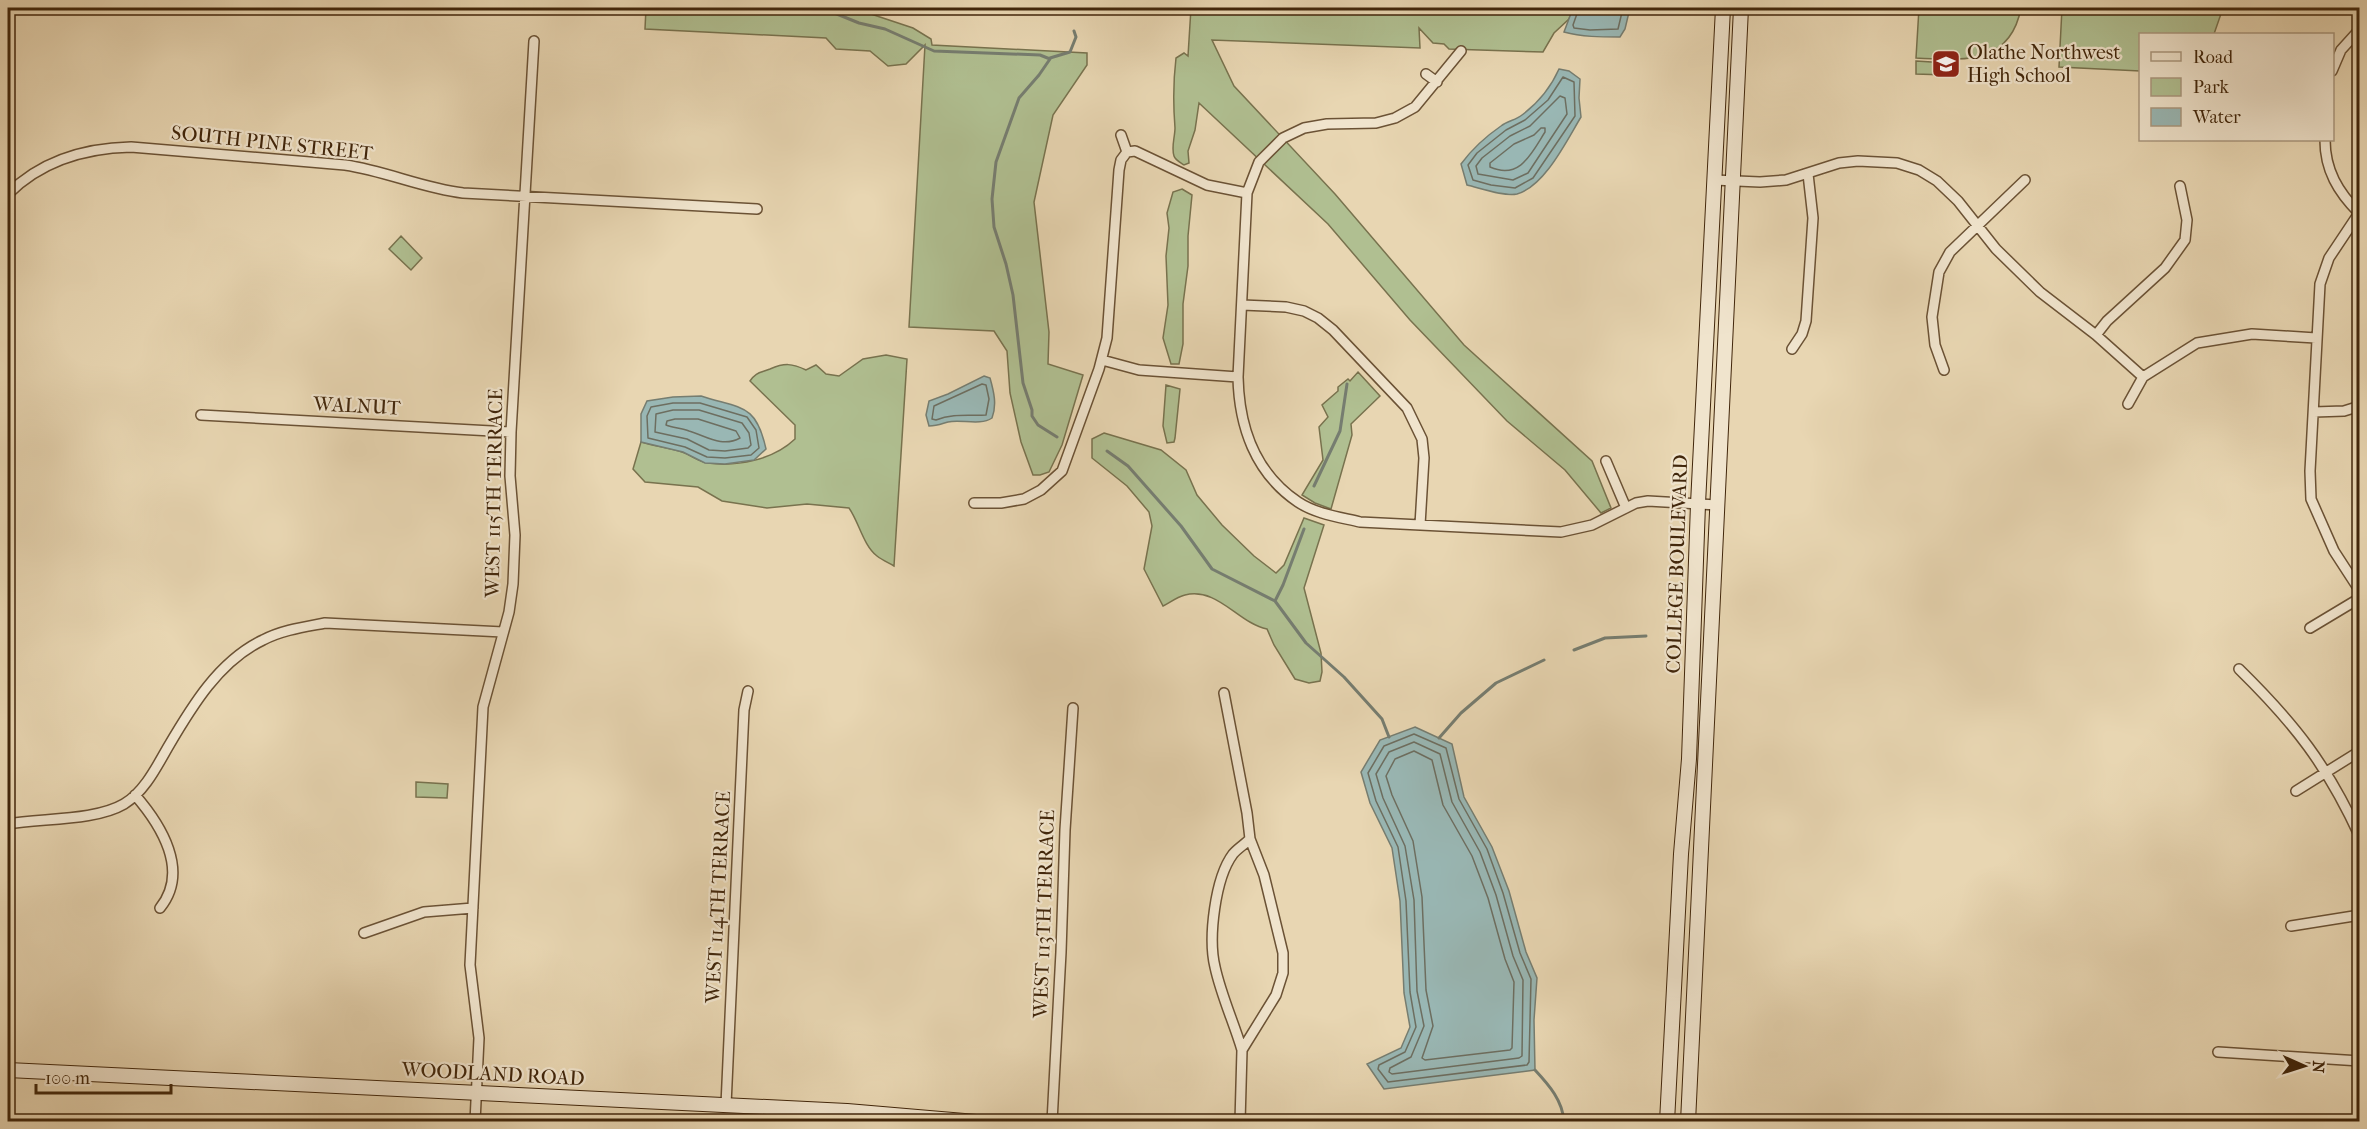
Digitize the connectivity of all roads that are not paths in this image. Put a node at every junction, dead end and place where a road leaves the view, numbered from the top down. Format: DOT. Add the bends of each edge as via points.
graph roads {
  1 [pos="1723,8"];
  2 [pos="1741,8"];
  3 [pos="2360,29"];
  4 [pos="534,42"];
  5 [pos="1461,51"];
  6 [pos="2334,66"];
  7 [pos="1426,74"];
  8 [pos="1437,82"];
  9 [pos="1121,135"];
  10 [pos="2325,141"];
  11 [pos="1127,152"];
  12 [pos="1808,174"];
  13 [pos="1714,180"];
  14 [pos="1732,180"];
  15 [pos="2025,180"];
  16 [pos="2180,186"];
  17 [pos="1247,193"];
  18 [pos="8,194"];
  19 [pos="526,197"];
  20 [pos="757,209"];
  21 [pos="2359,213"];
  22 [pos="1977,226"];
  23 [pos="1242,305"];
  24 [pos="2096,335"];
  25 [pos="2316,338"];
  26 [pos="1792,349"];
  27 [pos="1102,360"];
  28 [pos="1944,370"];
  29 [pos="1238,377"];
  30 [pos="2143,377"];
  31 [pos="2128,404"];
  32 [pos="2360,406"];
  33 [pos="2314,412"];
  34 [pos="201,415"];
  35 [pos="512,432"];
  36 [pos="1606,460"];
  37 [pos="974,503"];
  38 [pos="1698,504"];
  39 [pos="1717,505"];
  40 [pos="1626,508"];
  41 [pos="1420,525"];
  42 [pos="2360,591"];
  43 [pos="2360,598"];
  44 [pos="2310,628"];
  45 [pos="503,632"];
  46 [pos="2239,669"];
  47 [pos="748,692"];
  48 [pos="1224,693"];
  49 [pos="1073,708"];
  50 [pos="2360,751"];
  51 [pos="2327,772"];
  52 [pos="2296,791"];
  53 [pos="135,795"];
  54 [pos="8,824"];
  55 [pos="2360,837"];
  56 [pos="1250,839"];
  57 [pos="160,908"];
  58 [pos="473,908"];
  59 [pos="2360,915"];
  60 [pos="2291,926"];
  61 [pos="364,933"];
  62 [pos="1242,1050"];
  63 [pos="2218,1052"];
  64 [pos="2360,1061"];
  65 [pos="8,1070"];
  66 [pos="476,1093"];
  67 [pos="726,1105"];
  68 [pos="475,1122"];
  69 [pos="976,1122"];
  70 [pos="1052,1122"];
  71 [pos="1240,1122"];
  72 [pos="1667,1122"];
  73 [pos="1688,1122"];
  1 -- 13 [label="main road, COLLEGE BOULEVARD"];
  2 -- 14 [label="main road, COLLEGE BOULEVARD"];
  3 -- 6 [label="street" via="2343,46"];
  4 -- 19 [label="street, WEST 115TH TERRACE"];
  5 -- 8 [label="street"];
  7 -- 8 [label="street"];
  8 -- 17 [label="street" via="1415,107 1395,118 1304,128 1283,138 1259,162"];
  9 -- 11 [label="street"];
  10 -- 21 [label="street" via="2332,178"];
  11 -- 17 [label="street" via="1135,151 1207,185"];
  11 -- 27 [label="street" via="1119,170 1107,338"];
  12 -- 14 [label="street" via="1786,180"];
  12 -- 22 [label="street" via="1839,163 1897,163 1937,181"];
  12 -- 26 [label="street" via="1813,218 1806,321"];
  13 -- 14 [label="street"];
  13 -- 38 [label="main road, COLLEGE BOULEVARD"];
  14 -- 39 [label="main road, COLLEGE BOULEVARD"];
  15 -- 22 [label="street"];
  16 -- 24 [label="street" via="2187,220 2185,240 2165,268"];
  17 -- 23 [label="street"];
  18 -- 19 [label="street, SOUTH PINE STREET" via="45,167 75,154 131,147 345,165 435,189"];
  19 -- 20 [label="street, SOUTH PINE STREET"];
  19 -- 35 [label="street, WEST 115TH TERRACE"];
  21 -- 25 [label="street" via="2325,268"];
  22 -- 24 [label="street" via="2040,291"];
  22 -- 28 [label="street" via="1950,252 1939,272 1932,317 1935,345"];
  23 -- 29 [label="street"];
  23 -- 41 [label="street" via="1286,307 1318,318 1407,408 1422,439"];
  24 -- 30 [label="street"];
  25 -- 30 [label="street" via="2252,334 2197,343"];
  25 -- 33 [label="street"];
  27 -- 29 [label="street" via="1139,370"];
  27 -- 37 [label="street" via="1062,471 1024,499"];
  29 -- 41 [label="street" via="1239,403 1256,458 1277,485 1299,503 1360,522"];
  30 -- 31 [label="street"];
  32 -- 33 [label="street"];
  33 -- 42 [label="street" via="2311,499 2334,551"];
  34 -- 35 [label="street, WALNUT"];
  35 -- 45 [label="street, WEST 115TH TERRACE" via="510,476 515,558"];
  36 -- 40 [label="street"];
  38 -- 39 [label="street"];
  38 -- 40 [label="street" via="1648,501"];
  38 -- 72 [label="main road, COLLEGE BOULEVARD" via="1689,759"];
  39 -- 73 [label="main road, COLLEGE BOULEVARD"];
  40 -- 41 [label="street" via="1592,525 1562,532"];
  43 -- 44 [label="street"];
  45 -- 53 [label="street" via="325,623 264,639 229,663 214,679"];
  45 -- 58 [label="street, WEST 115TH TERRACE" via="483,707"];
  46 -- 51 [label="street" via="2287,718"];
  47 -- 67 [label="street, WEST 114TH TERRACE" via="744,710"];
  48 -- 56 [label="street"];
  49 -- 70 [label="street, WEST 113TH TERRACE"];
  50 -- 51 [label="street"];
  51 -- 52 [label="street"];
  51 -- 55 [label="street"];
  53 -- 54 [label="street" via="111,810"];
  53 -- 57 [label="street" via="159,824 168,846 172,886"];
  56 -- 62 [label="street" via="1233,854 1227,866 1216,899 1212,946 1215,969"];
  56 -- 62 [label="street" via="1275,913 1284,965 1276,995"];
  58 -- 61 [label="street" via="424,912"];
  58 -- 66 [label="street, WEST 115TH TERRACE" via="470,965 479,1038"];
  59 -- 60 [label="street"];
  62 -- 71 [label="street"];
  63 -- 64 [label="street"];
  65 -- 66 [label="main road, WOODLAND ROAD"];
  66 -- 67 [label="main road, WOODLAND ROAD"];
  66 -- 68 [label="street, WEST 115TH TERRACE"];
  67 -- 69 [label="main road, WOODLAND ROAD"];
}
